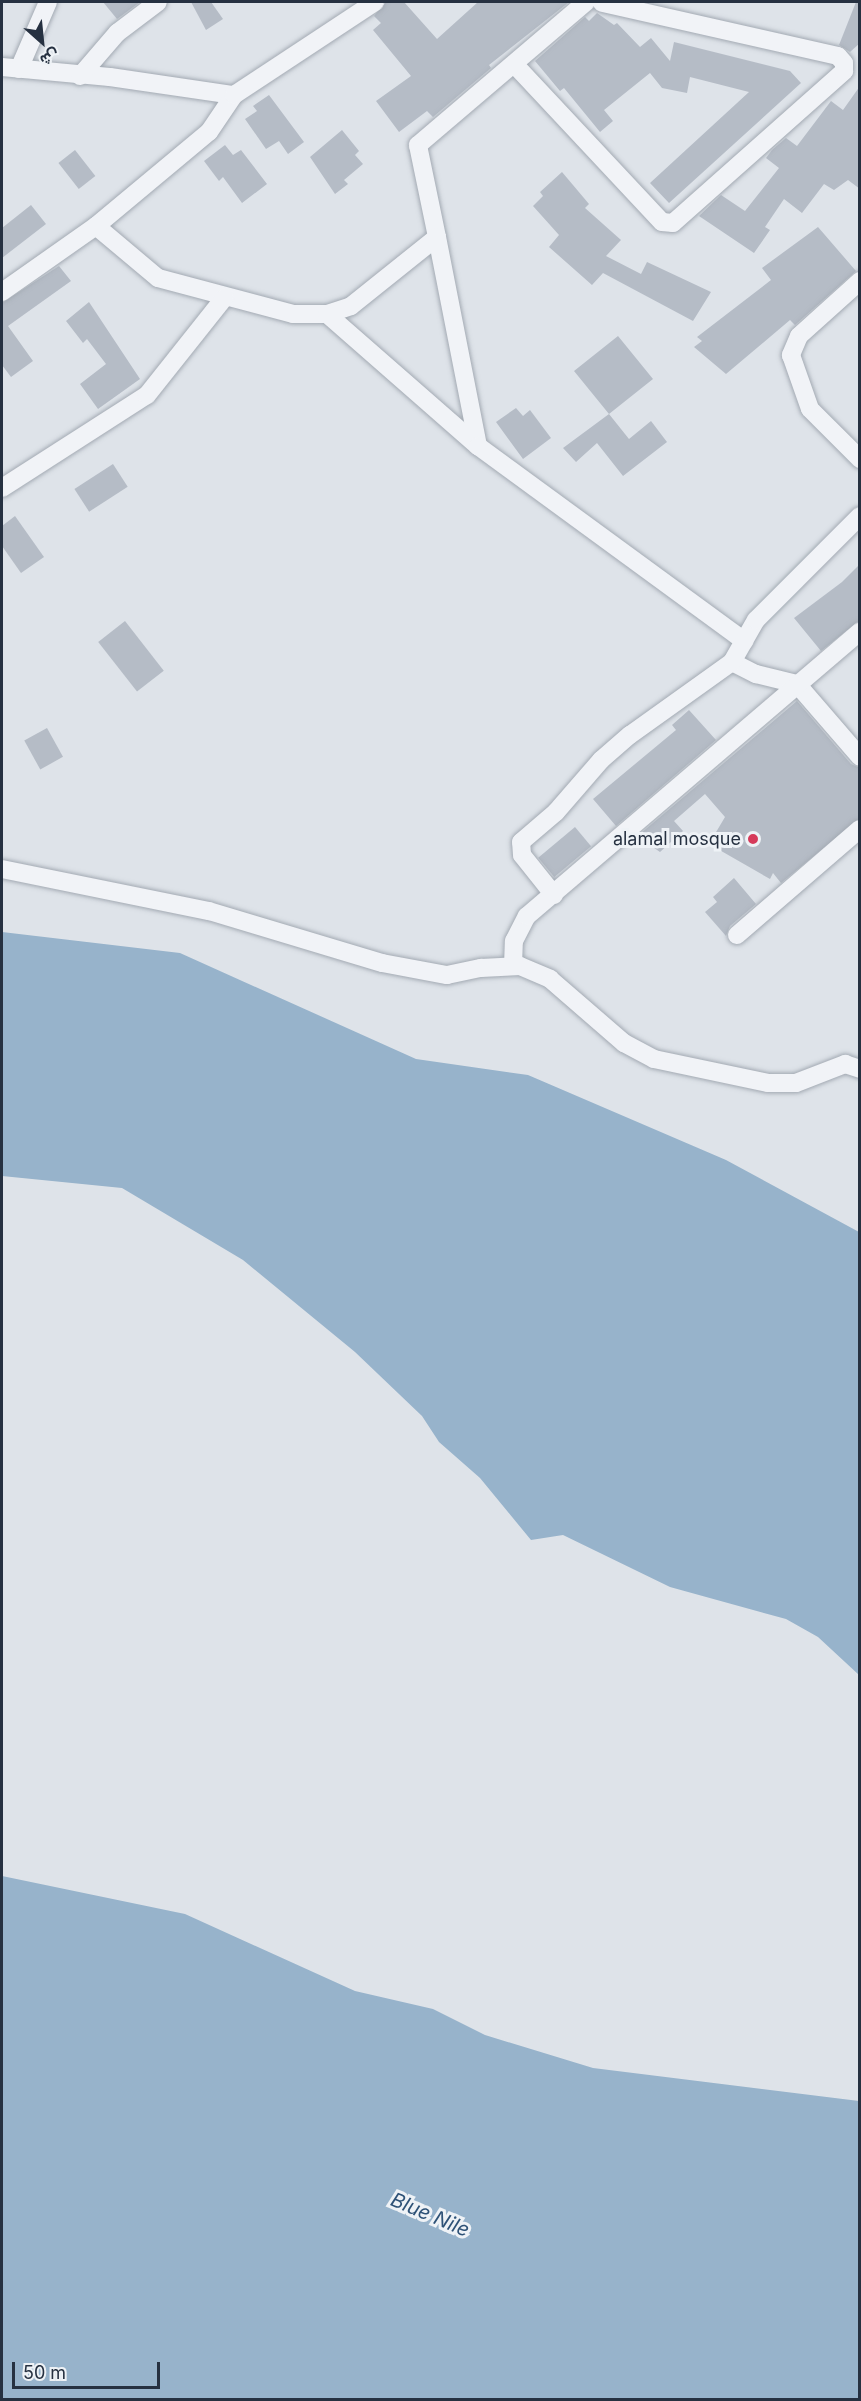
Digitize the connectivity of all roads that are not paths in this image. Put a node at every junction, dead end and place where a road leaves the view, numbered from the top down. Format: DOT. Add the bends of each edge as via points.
graph roads {
  1 [pos="48,2"];
  2 [pos="158,2"];
  3 [pos="375,2"];
  4 [pos="597,2"];
  5 [pos="515,65"];
  6 [pos="10,68"];
  7 [pos="80,76"];
  8 [pos="234,95"];
  9 [pos="96,226"];
  10 [pos="436,237"];
  11 [pos="860,280"];
  12 [pos="2,292"];
  13 [pos="225,297"];
  14 [pos="327,314"];
  15 [pos="478,446"];
  16 [pos="860,459"];
  17 [pos="2,488"];
  18 [pos="860,516"];
  19 [pos="860,632"];
  20 [pos="744,641"];
  21 [pos="732,662"];
  22 [pos="797,684"];
  23 [pos="860,757"];
  24 [pos="860,829"];
  25 [pos="2,868"];
  26 [pos="554,895"];
  27 [pos="737,935"];
  28 [pos="513,966"];
  29 [pos="860,1069"];
  1 -- 6 [label="street"];
  2 -- 7 [label="street" via="117,33"];
  3 -- 8 [label="street"];
  4 -- 5 [label="street"];
  4 -- 5 [label="street" via="838,56 844,71 673,222 663,222"];
  5 -- 10 [label="street" via="482,88 418,145"];
  6 -- 7 [label="street"];
  7 -- 8 [label="street"];
  8 -- 9 [label="street" via="209,132"];
  9 -- 12 [label="street"];
  9 -- 13 [label="street" via="158,278"];
  10 -- 14 [label="street" via="362,300"];
  10 -- 15 [label="street"];
  11 -- 16 [label="street" via="799,336 790,355 810,409"];
  13 -- 14 [label="street" via="293,314"];
  13 -- 17 [label="street" via="147,395"];
  14 -- 15 [label="street"];
  15 -- 20 [label="street"];
  18 -- 20 [label="street" via="756,620"];
  19 -- 22 [label="street"];
  20 -- 21 [label="street"];
  21 -- 22 [label="street" via="756,674"];
  21 -- 26 [label="street" via="630,735 601,760 556,812 521,842 522,855"];
  22 -- 23 [label="street"];
  22 -- 26 [label="street"];
  24 -- 27 [label="street"];
  25 -- 28 [label="street" via="209,911 382,963 447,975"];
  26 -- 28 [label="street" via="527,916 514,941"];
  28 -- 29 [label="street" via="550,979 624,1043 654,1059 768,1083 796,1083 845,1064"];
}
